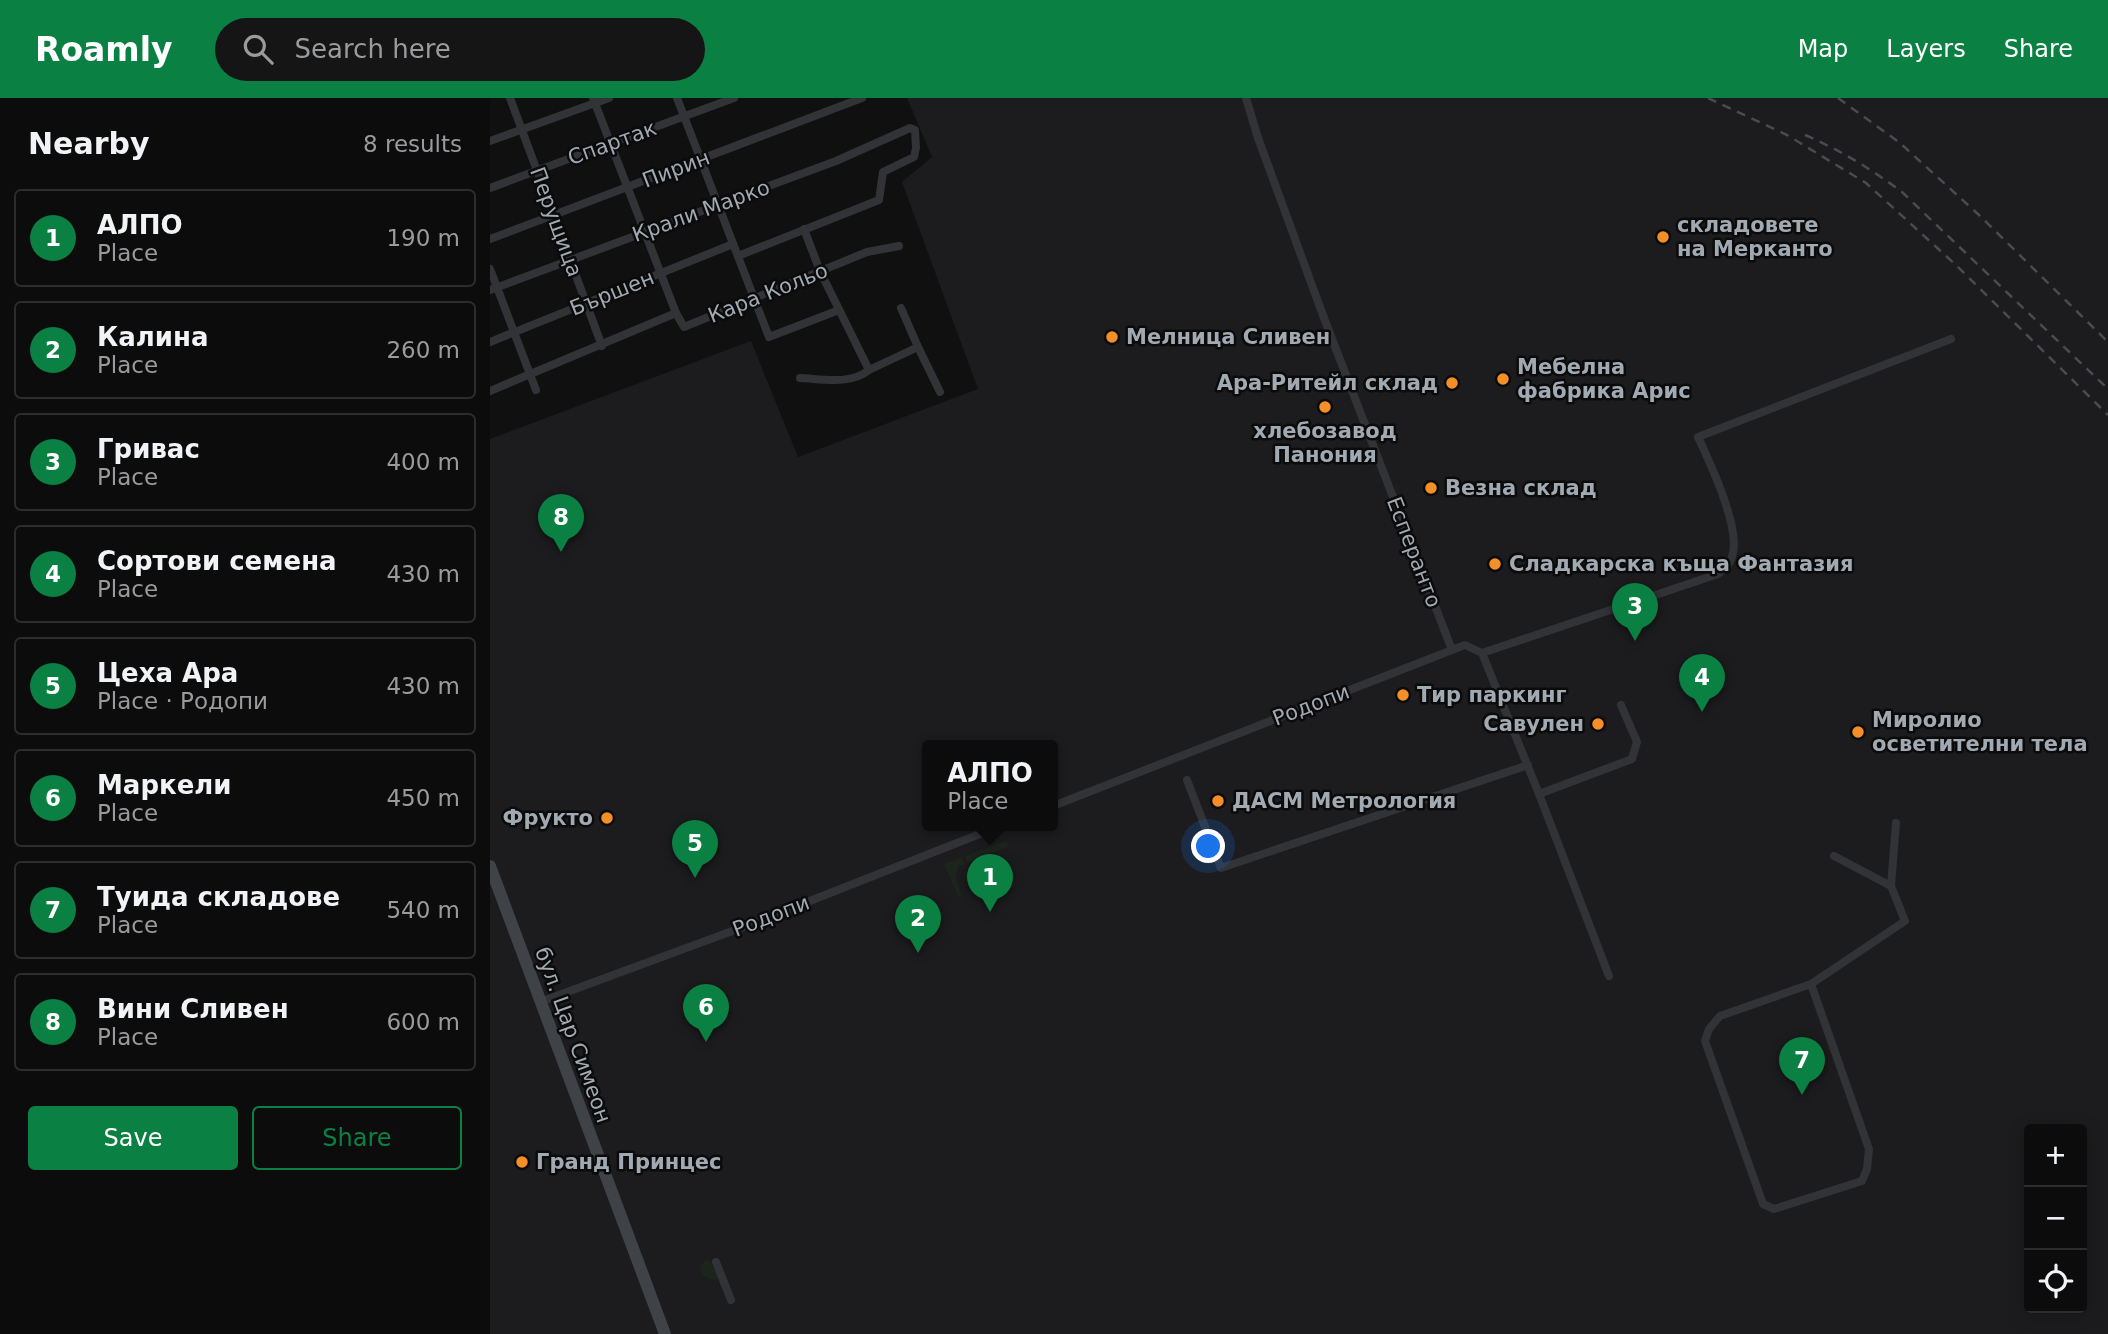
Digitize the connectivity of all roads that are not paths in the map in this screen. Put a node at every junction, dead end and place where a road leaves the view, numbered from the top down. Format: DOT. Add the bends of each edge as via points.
graph roads {
  1 [pos="510,98"];
  2 [pos="609,98"];
  3 [pos="677,98"];
  4 [pos="734,98"];
  5 [pos="862,98"];
  6 [pos="1246,98"];
  7 [pos="594,101"];
  8 [pos="684,117"];
  9 [pos="522,130"];
  10 [pos="490,141"];
  11 [pos="611,144"];
  12 [pos="701,160"];
  13 [pos="537,171"];
  14 [pos="628,187"];
  15 [pos="490,188"];
  16 [pos="718,205"];
  17 [pos="553,215"];
  18 [pos="804,229"];
  19 [pos="645,232"];
  20 [pos="490,239"];
  21 [pos="733,244"];
  22 [pos="900,246"];
  23 [pos="738,256"];
  24 [pos="570,260"];
  25 [pos="490,269"];
  26 [pos="820,271"];
  27 [pos="661,273"];
  28 [pos="494,289"];
  29 [pos="754,297"];
  30 [pos="586,303"];
  31 [pos="901,308"];
  32 [pos="839,310"];
  33 [pos="676,313"];
  34 [pos="514,332"];
  35 [pos="1951,339"];
  36 [pos="490,342"];
  37 [pos="602,346"];
  38 [pos="918,347"];
  39 [pos="869,370"];
  40 [pos="530,374"];
  41 [pos="800,378"];
  42 [pos="536,390"];
  43 [pos="490,391"];
  44 [pos="940,392"];
  45 [pos="1452,650"];
  46 [pos="1482,653"];
  47 [pos="1621,705"];
  48 [pos="1528,765"];
  49 [pos="1187,780"];
  50 [pos="1539,794"];
  51 [pos="1058,804"];
  52 [pos="1896,823"];
  53 [pos="987,831"];
  54 [pos="1834,856"];
  55 [pos="490,866"];
  56 [pos="1891,886"];
  57 [pos="1609,976"];
  58 [pos="1811,984"];
  59 [pos="540,1002"];
  60 [pos="716,1262"];
  61 [pos="732,1300"];
  62 [pos="665,1334"];
  1 -- 9 [label="street, Перущица"];
  2 -- 7 [label="street"];
  3 -- 8 [label="street"];
  4 -- 8 [label="street, Спартак"];
  5 -- 12 [label="street, Пирин"];
  6 -- 45 [label="street, Есперанто" via="1326,324"];
  7 -- 9 [label="street"];
  7 -- 11 [label="street"];
  8 -- 11 [label="street, Спартак"];
  8 -- 12 [label="street"];
  9 -- 10 [label="street"];
  9 -- 13 [label="street, Перущица"];
  11 -- 13 [label="street, Спартак"];
  11 -- 14 [label="street"];
  12 -- 14 [label="street, Пирин"];
  12 -- 16 [label="street"];
  13 -- 15 [label="street, Спартак"];
  13 -- 17 [label="street, Перущица"];
  14 -- 17 [label="street, Пирин"];
  14 -- 19 [label="street"];
  16 -- 18 [label="street, Крали Марко" via="910,128 915,130 914,157 883,172 879,200"];
  16 -- 19 [label="street, Крали Марко"];
  16 -- 21 [label="street"];
  17 -- 20 [label="street, Пирин"];
  17 -- 24 [label="street, Перущица"];
  18 -- 23 [label="street"];
  18 -- 26 [label="street"];
  19 -- 24 [label="street, Крали Марко"];
  19 -- 27 [label="street"];
  21 -- 23 [label="street"];
  21 -- 27 [label="street, Бършен"];
  22 -- 26 [label="street, Кара Кольо" via="867,252"];
  23 -- 29 [label="street"];
  24 -- 28 [label="street, Крали Марко"];
  24 -- 30 [label="street, Перущица"];
  25 -- 28 [label="street"];
  26 -- 29 [label="street, Кара Кольо"];
  26 -- 32 [label="street"];
  27 -- 30 [label="street, Бършен"];
  27 -- 33 [label="street"];
  28 -- 34 [label="street"];
  29 -- 32 [label="street" via="769,337"];
  29 -- 33 [label="street, Кара Кольо" via="684,327"];
  30 -- 34 [label="street, Бършен"];
  30 -- 37 [label="street, Перущица"];
  31 -- 38 [label="street"];
  32 -- 39 [label="street"];
  33 -- 37 [label="street, Кара Кольо"];
  34 -- 36 [label="street, Бършен"];
  34 -- 40 [label="street"];
  35 -- 46 [label="street" via="1698,437 1734,537 1732,557 1718,574"];
  37 -- 40 [label="street, Кара Кольо"];
  38 -- 39 [label="street"];
  38 -- 44 [label="street"];
  39 -- 41 [label="street" via="850,379"];
  40 -- 42 [label="street"];
  40 -- 43 [label="street, Кара Кольо"];
  45 -- 46 [label="street" via="1465,645"];
  45 -- 51 [label="street, Родопи"];
  46 -- 48 [label="street"];
  47 -- 50 [label="street" via="1637,742 1632,759"];
  48 -- 49 [label="street" via="1221,868"];
  48 -- 50 [label="street"];
  50 -- 57 [label="street"];
  52 -- 56 [label="street"];
  53 -- 59 [label="street, Родопи"];
  54 -- 56 [label="street"];
  55 -- 59 [label="main road, бул. Цар Симеон"];
  56 -- 58 [label="street" via="1905,921"];
  58 -- 58 [label="street" via="1869,1149 1867,1169 1862,1181 1774,1209 1763,1204 1705,1041 1720,1016"];
  59 -- 62 [label="main road, бул. Цар Симеон"];
  60 -- 61 [label="street"];
}
